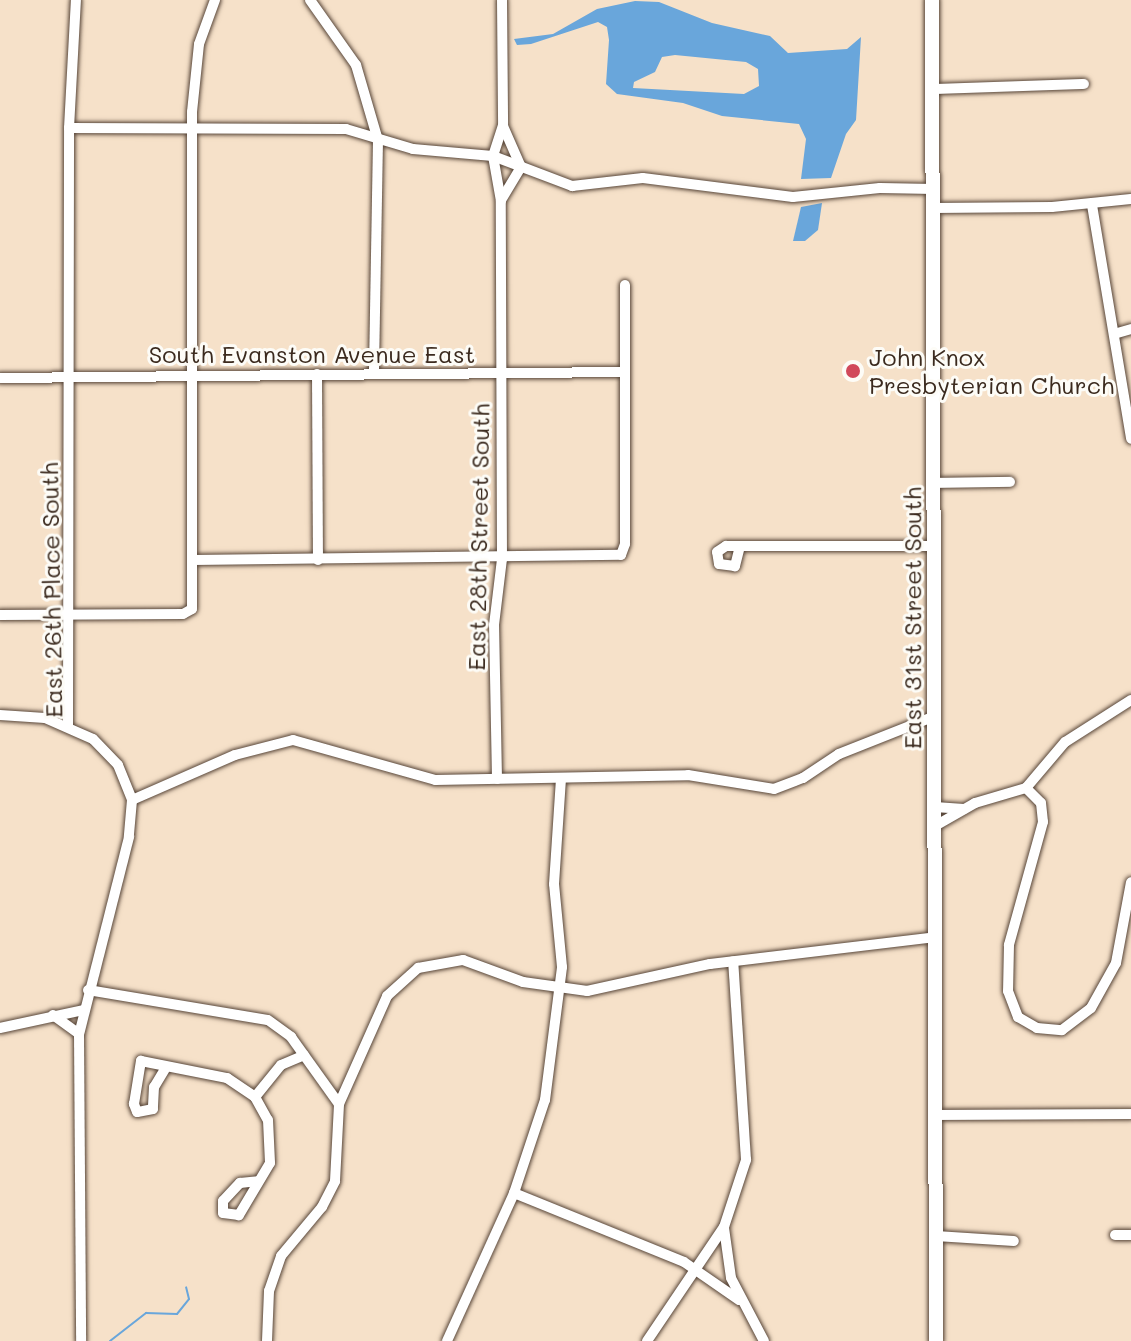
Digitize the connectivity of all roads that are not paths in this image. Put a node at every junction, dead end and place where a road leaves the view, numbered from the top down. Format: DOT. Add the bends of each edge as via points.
graph roads {
  1 [pos="76,0"];
  2 [pos="215,0"];
  3 [pos="310,0"];
  4 [pos="502,0"];
  5 [pos="932,0"];
  6 [pos="1084,84"];
  7 [pos="933,89"];
  8 [pos="503,126"];
  9 [pos="192,127"];
  10 [pos="69,128"];
  11 [pos="378,140"];
  12 [pos="493,156"];
  13 [pos="521,167"];
  14 [pos="934,189"];
  15 [pos="1131,199"];
  16 [pos="501,201"];
  17 [pos="1092,205"];
  18 [pos="933,208"];
  19 [pos="625,285"];
  20 [pos="1131,329"];
  21 [pos="1114,334"];
  22 [pos="625,372"];
  23 [pos="501,373"];
  24 [pos="193,374"];
  25 [pos="317,374"];
  26 [pos="374,374"];
  27 [pos="69,376"];
  28 [pos="0,378"];
  29 [pos="1131,439"];
  30 [pos="1010,482"];
  31 [pos="934,483"];
  32 [pos="740,546"];
  33 [pos="934,546"];
  34 [pos="502,559"];
  35 [pos="193,560"];
  36 [pos="318,560"];
  37 [pos="0,615"];
  38 [pos="70,615"];
  39 [pos="1131,700"];
  40 [pos="0,715"];
  41 [pos="935,716"];
  42 [pos="68,726"];
  43 [pos="561,778"];
  44 [pos="497,779"];
  45 [pos="1026,788"];
  46 [pos="132,800"];
  47 [pos="935,807"];
  48 [pos="964,809"];
  49 [pos="935,826"];
  50 [pos="1131,882"];
  51 [pos="935,937"];
  52 [pos="733,961"];
  53 [pos="557,989"];
  54 [pos="88,990"];
  55 [pos="83,1010"];
  56 [pos="53,1015"];
  57 [pos="0,1028"];
  58 [pos="79,1034"];
  59 [pos="304,1055"];
  60 [pos="165,1069"];
  61 [pos="348,1081"];
  62 [pos="324,1082"];
  63 [pos="255,1097"];
  64 [pos="339,1104"];
  65 [pos="1131,1114"];
  66 [pos="936,1115"];
  67 [pos="258,1181"];
  68 [pos="514,1193"];
  69 [pos="724,1227"];
  70 [pos="1115,1235"];
  71 [pos="1131,1235"];
  72 [pos="936,1236"];
  73 [pos="1014,1241"];
  74 [pos="697,1268"];
  75 [pos="739,1300"];
  76 [pos="81,1341"];
  77 [pos="267,1341"];
  78 [pos="447,1341"];
  79 [pos="647,1341"];
  80 [pos="764,1341"];
  81 [pos="936,1341"];
  1 -- 10 [label="street, East 26th Place South"];
  2 -- 9 [label="street" via="199,44"];
  3 -- 11 [label="street" via="356,65"];
  4 -- 8 [label="street, East 28th Street South"];
  5 -- 7 [label="main road, East 31st Street South"];
  6 -- 7 [label="street"];
  7 -- 14 [label="main road, East 31st Street South"];
  8 -- 12 [label="street, East 28th Street South"];
  8 -- 13 [label="street, East 28th Street South"];
  9 -- 10 [label="street"];
  9 -- 11 [label="street" via="333,128"];
  9 -- 24 [label="street"];
  10 -- 27 [label="street, East 26th Place South"];
  11 -- 12 [label="street" via="413,149"];
  11 -- 26 [label="street"];
  12 -- 13 [label="street"];
  12 -- 16 [label="street, East 28th Street South"];
  13 -- 14 [label="street" via="572,186 643,178 793,197 880,188"];
  13 -- 16 [label="street"];
  14 -- 18 [label="main road, East 31st Street South"];
  15 -- 17 [label="street"];
  16 -- 23 [label="street, East 28th Street South"];
  17 -- 18 [label="street"];
  17 -- 21 [label="street" via="1100,278"];
  18 -- 31 [label="main road, East 31st Street South"];
  19 -- 22 [label="street"];
  20 -- 21 [label="street"];
  21 -- 29 [label="street"];
  22 -- 23 [label="street, South Evanston Avenue East"];
  22 -- 34 [label="street" via="621,555"];
  23 -- 26 [label="street, South Evanston Avenue East"];
  23 -- 34 [label="street, East 28th Street South"];
  24 -- 25 [label="street, South Evanston Avenue East"];
  24 -- 27 [label="street, South Evanston Avenue East"];
  24 -- 35 [label="street"];
  25 -- 26 [label="street, South Evanston Avenue East"];
  25 -- 36 [label="street"];
  27 -- 28 [label="street, South Evanston Avenue East"];
  27 -- 38 [label="street, East 26th Place South"];
  30 -- 31 [label="street"];
  31 -- 33 [label="main road, East 31st Street South"];
  32 -- 33 [label="street"];
  33 -- 41 [label="main road, East 31st Street South"];
  34 -- 36 [label="street"];
  34 -- 44 [label="street, East 28th Street South" via="494,625"];
  35 -- 36 [label="street"];
  35 -- 38 [label="street" via="192,609 183,614"];
  37 -- 38 [label="street"];
  38 -- 42 [label="street, East 26th Place South"];
  39 -- 45 [label="street" via="1065,742"];
  40 -- 42 [label="street" via="45,718"];
  41 -- 43 [label="street" via="839,754 803,778 774,789 688,775"];
  41 -- 47 [label="main road, East 31st Street South"];
  42 -- 46 [label="street, East 26th Place South" via="112,758"];
  43 -- 44 [label="street"];
  43 -- 53 [label="street" via="554,863 562,967"];
  44 -- 46 [label="street" via="412,777 293,740 262,745"];
  45 -- 48 [label="street"];
  45 -- 50 [label="street" via="1041,803 1043,822 1009,945 1008,991 1018,1017 1037,1028 1062,1030 1091,1008 1116,963"];
  46 -- 54 [label="street" via="129,837"];
  47 -- 48 [label="street"];
  47 -- 49 [label="main road, East 31st Street South"];
  48 -- 49 [label="street"];
  49 -- 51 [label="main road, East 31st Street South"];
  51 -- 52 [label="street"];
  51 -- 66 [label="main road, East 31st Street South"];
  52 -- 53 [label="street" via="587,991"];
  52 -- 69 [label="street" via="742,1037 746,1160"];
  53 -- 61 [label="street" via="463,960 418,968 387,996"];
  53 -- 68 [label="street" via="545,1100"];
  54 -- 55 [label="street"];
  54 -- 59 [label="street" via="268,1020"];
  55 -- 56 [label="street"];
  55 -- 58 [label="street"];
  56 -- 57 [label="street"];
  56 -- 58 [label="street"];
  58 -- 76 [label="street"];
  59 -- 62 [label="street"];
  59 -- 63 [label="street" via="281,1065"];
  60 -- 60 [label="street" via="154,1087 153,1109 137,1112 137,1063"];
  60 -- 63 [label="street" via="227,1078"];
  61 -- 62 [label="street"];
  61 -- 64 [label="street"];
  62 -- 64 [label="street"];
  63 -- 67 [label="street" via="268,1120 271,1141 270,1163"];
  64 -- 77 [label="street" via="335,1181 276,1269 269,1291"];
  65 -- 66 [label="street"];
  66 -- 72 [label="main road, East 31st Street South"];
  68 -- 74 [label="street"];
  68 -- 78 [label="street"];
  69 -- 74 [label="street"];
  69 -- 75 [label="street"];
  70 -- 71 [label="street"];
  72 -- 73 [label="street"];
  72 -- 81 [label="main road, East 31st Street South"];
  74 -- 75 [label="street"];
  74 -- 79 [label="street"];
  75 -- 80 [label="street"];
}
